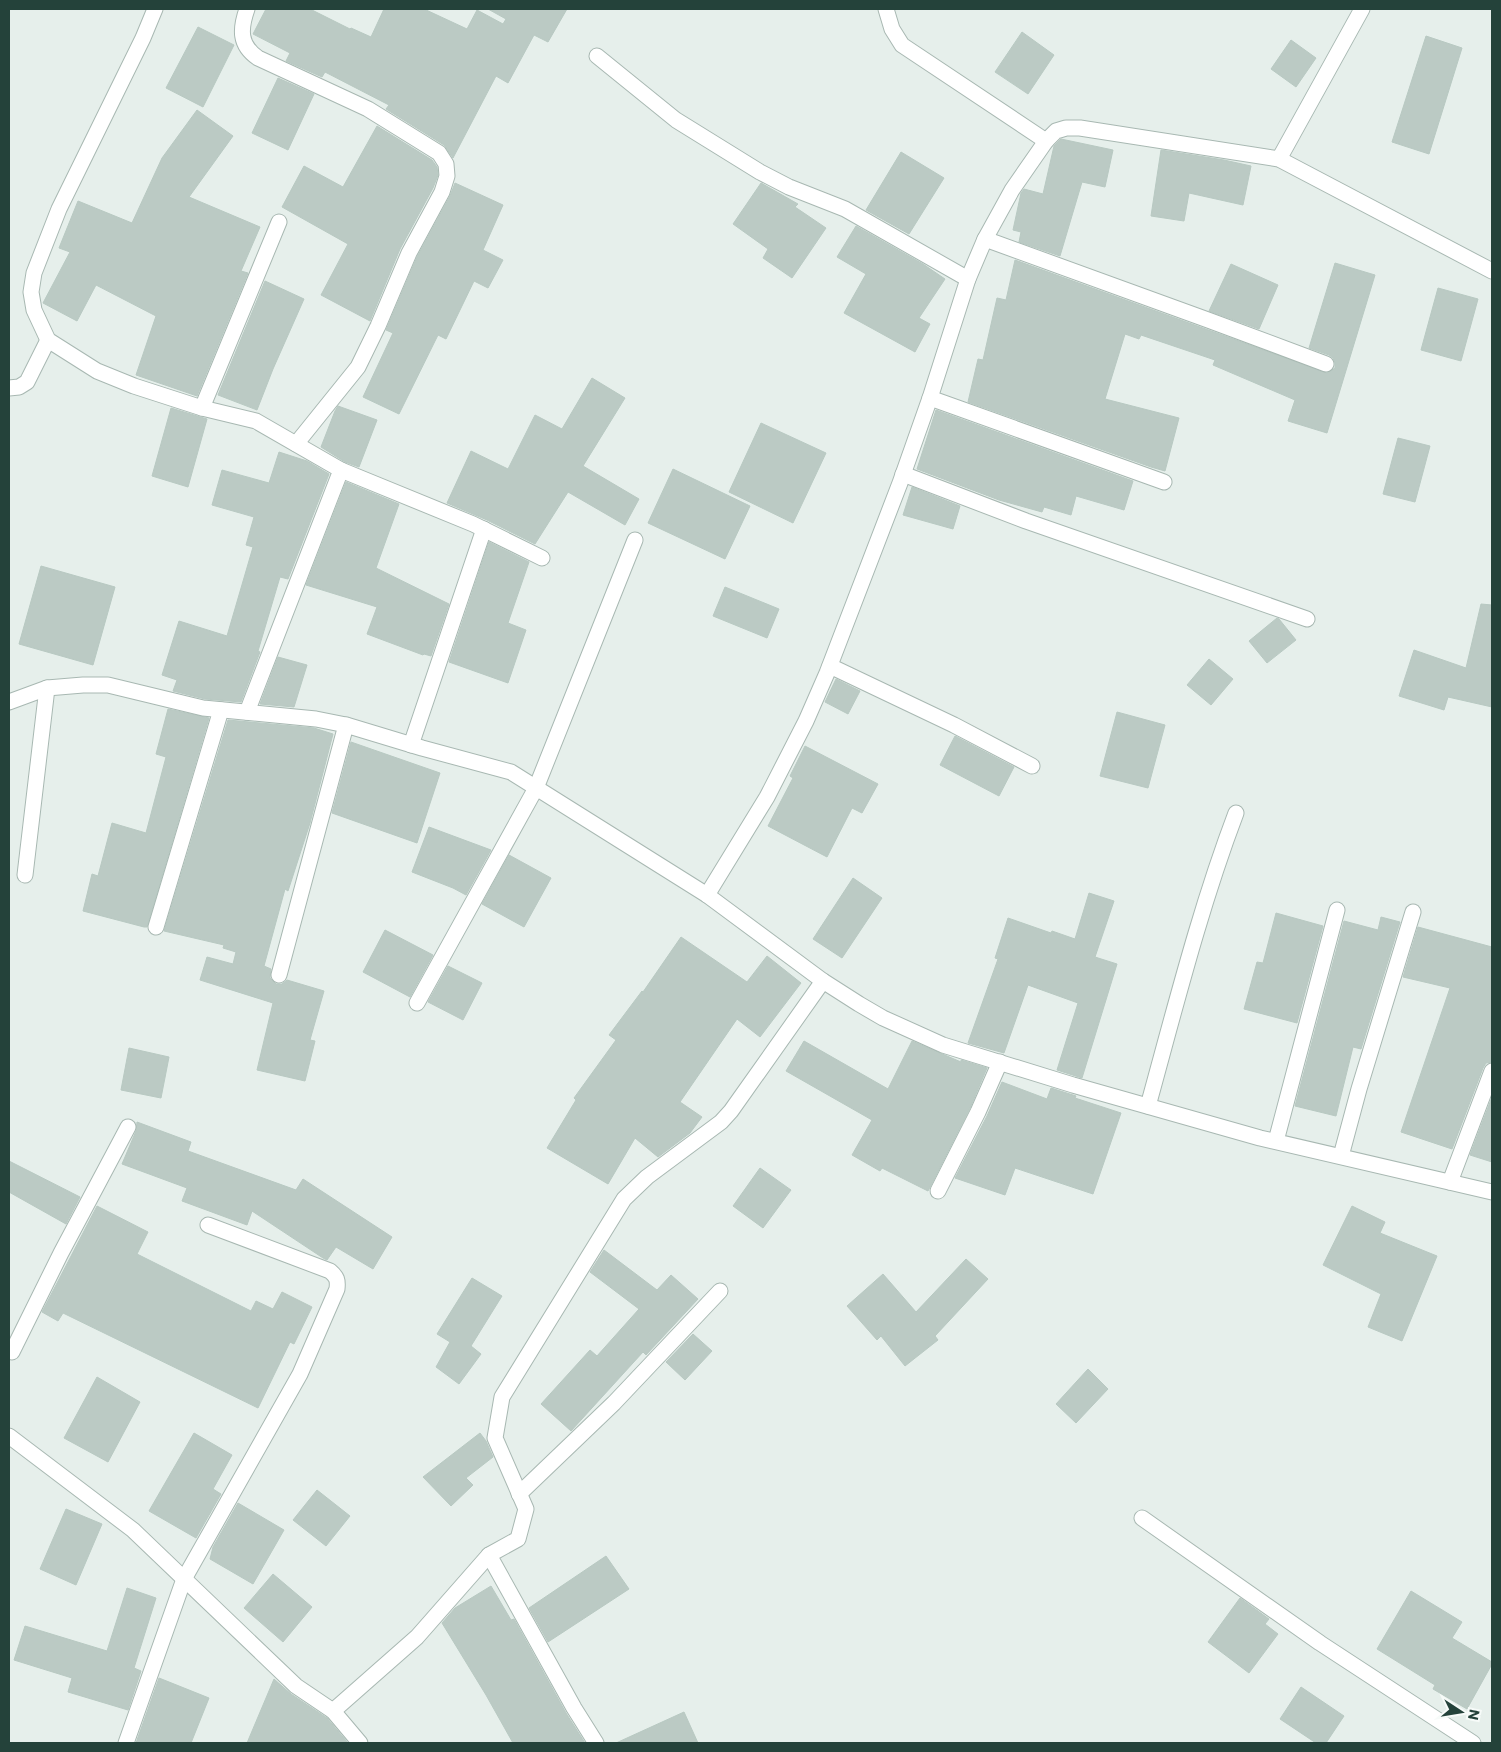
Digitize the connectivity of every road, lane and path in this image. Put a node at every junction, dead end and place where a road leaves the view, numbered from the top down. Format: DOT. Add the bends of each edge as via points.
graph roads {
  1 [pos="155,9"];
  2 [pos="247,9"];
  3 [pos="886,9"];
  4 [pos="1362,9"];
  5 [pos="597,56"];
  6 [pos="1046,141"];
  7 [pos="1279,159"];
  8 [pos="279,222"];
  9 [pos="985,240"];
  10 [pos="1492,271"];
  11 [pos="968,279"];
  12 [pos="48,340"];
  13 [pos="1326,364"];
  14 [pos="9,388"];
  15 [pos="930,398"];
  16 [pos="202,408"];
  17 [pos="296,444"];
  18 [pos="341,470"];
  19 [pos="903,474"];
  20 [pos="1164,482"];
  21 [pos="484,529"];
  22 [pos="635,540"];
  23 [pos="542,558"];
  24 [pos="1307,619"];
  25 [pos="830,666"];
  26 [pos="46,688"];
  27 [pos="9,702"];
  28 [pos="221,710"];
  29 [pos="247,712"];
  30 [pos="346,725"];
  31 [pos="411,745"];
  32 [pos="1032,766"];
  33 [pos="536,788"];
  34 [pos="1236,813"];
  35 [pos="25,875"];
  36 [pos="707,896"];
  37 [pos="1337,910"];
  38 [pos="1413,912"];
  39 [pos="156,927"];
  40 [pos="279,975"];
  41 [pos="824,981"];
  42 [pos="417,1003"];
  43 [pos="1000,1062"];
  44 [pos="1492,1071"];
  45 [pos="1148,1106"];
  46 [pos="128,1127"];
  47 [pos="1276,1141"];
  48 [pos="1341,1156"];
  49 [pos="1450,1182"];
  50 [pos="938,1191"];
  51 [pos="1492,1192"];
  52 [pos="208,1225"];
  53 [pos="720,1291"];
  54 [pos="9,1335"];
  55 [pos="10,1355"];
  56 [pos="9,1436"];
  57 [pos="519,1494"];
  58 [pos="1142,1518"];
  59 [pos="489,1555"];
  60 [pos="184,1579"];
  61 [pos="333,1711"];
  62 [pos="126,1743"];
  63 [pos="360,1743"];
  64 [pos="596,1743"];
  65 [pos="1473,1743"];
  1 -- 12 [label="street" via="59,209 34,273 31,292 34,310"];
  2 -- 17 [label="street" via="242,25 243,41 249,52 368,109 439,153 446,164 447,176 442,192 409,253 358,367"];
  3 -- 6 [label="street" via="892,29 902,45"];
  4 -- 7 [label="street"];
  5 -- 11 [label="street" via="676,120 760,172 845,209"];
  6 -- 7 [label="street" via="1056,131 1080,128"];
  6 -- 9 [label="street" via="1012,190"];
  7 -- 10 [label="street"];
  8 -- 16 [label="street"];
  9 -- 11 [label="street"];
  9 -- 13 [label="street"];
  11 -- 15 [label="street"];
  12 -- 14 [label="street" via="27,382"];
  12 -- 16 [label="street" via="96,371"];
  15 -- 19 [label="street"];
  15 -- 20 [label="street"];
  16 -- 17 [label="street" via="256,421"];
  17 -- 18 [label="street"];
  18 -- 21 [label="street"];
  18 -- 29 [label="street"];
  19 -- 24 [label="street" via="1026,521"];
  19 -- 25 [label="street"];
  21 -- 23 [label="street"];
  21 -- 31 [label="street"];
  22 -- 33 [label="street"];
  25 -- 32 [label="street"];
  25 -- 36 [label="street" via="767,797"];
  26 -- 27 [label="street"];
  26 -- 28 [label="street" via="108,685"];
  26 -- 35 [label="street"];
  28 -- 29 [label="street"];
  28 -- 39 [label="street"];
  29 -- 30 [label="street"];
  30 -- 31 [label="street"];
  30 -- 40 [label="street"];
  31 -- 33 [label="street" via="511,772"];
  33 -- 36 [label="street"];
  33 -- 42 [label="street"];
  34 -- 45 [label="street" via="1199,922"];
  36 -- 41 [label="street"];
  37 -- 47 [label="street"];
  38 -- 48 [label="street"];
  41 -- 43 [label="street" via="867,1008 942,1045"];
  41 -- 57 [label="street" via="731,1112 647,1177 624,1199 502,1397 495,1438"];
  43 -- 45 [label="street"];
  43 -- 50 [label="street"];
  44 -- 49 [label="street"];
  45 -- 47 [label="street"];
  46 -- 55 [label="street"];
  47 -- 48 [label="street"];
  48 -- 49 [label="street"];
  49 -- 51 [label="street"];
  52 -- 60 [label="street" via="330,1271 338,1281 300,1374"];
  53 -- 57 [label="street" via="614,1403"];
  54 -- 55 [label="street"];
  56 -- 60 [label="street" via="133,1530"];
  57 -- 59 [label="street" via="526,1509 518,1539"];
  58 -- 65 [label="street" via="1320,1643"];
  59 -- 61 [label="street" via="417,1637"];
  59 -- 64 [label="street"];
  60 -- 61 [label="street" via="296,1686"];
  60 -- 62 [label="street"];
  61 -- 63 [label="street"];
}
